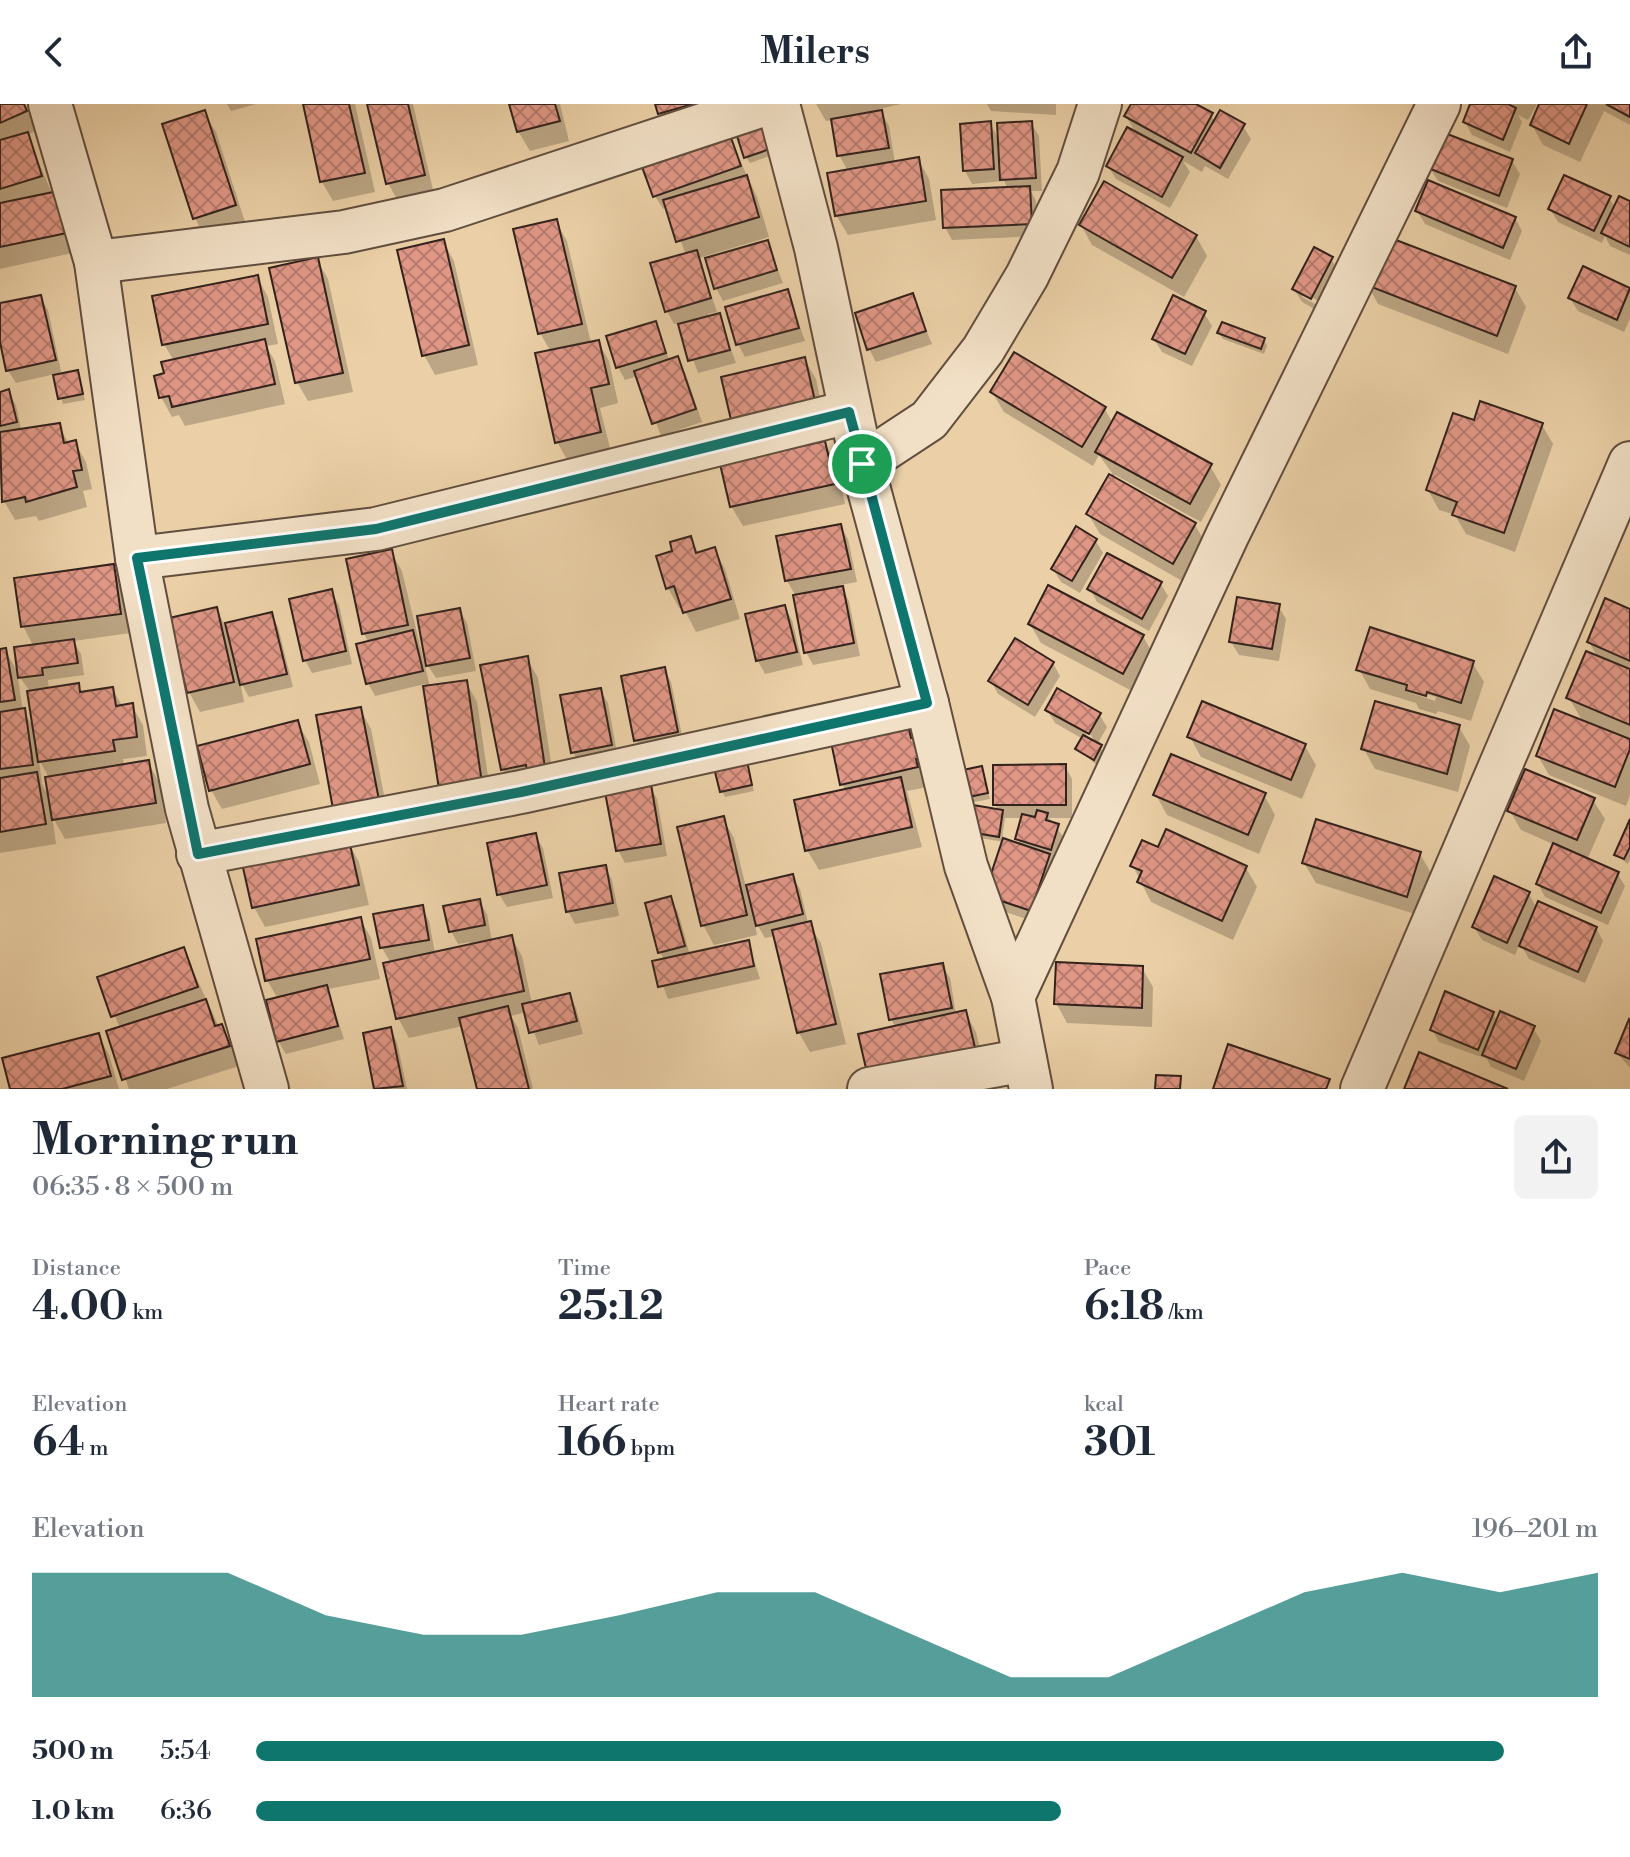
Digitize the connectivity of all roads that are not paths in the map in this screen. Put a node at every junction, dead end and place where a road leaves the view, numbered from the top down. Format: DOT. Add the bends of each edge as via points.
graph roads {
  1 [pos="50,104"];
  2 [pos="766,104"];
  3 [pos="778,104"];
  4 [pos="1100,104"];
  5 [pos="1439,104"];
  6 [pos="96,262"];
  7 [pos="849,412"];
  8 [pos="1630,463"];
  9 [pos="862,464"];
  10 [pos="137,558"];
  11 [pos="927,703"];
  12 [pos="198,854"];
  13 [pos="1013,997"];
  14 [pos="1028,1074"];
  15 [pos="267,1089"];
  16 [pos="869,1089"];
  17 [pos="1362,1089"];
  1 -- 6 [label="street"];
  2 -- 6 [label="street" via="445,210 344,232"];
  3 -- 7 [label="street" via="816,248"];
  4 -- 9 [label="street" via="1078,172 983,350 929,420"];
  5 -- 13 [label="street" via="1227,536"];
  6 -- 10 [label="street"];
  7 -- 9 [label="street"];
  7 -- 10 [label="street" via="376,529"];
  8 -- 17 [label="street"];
  9 -- 11 [label="street"];
  10 -- 12 [label="street"];
  11 -- 12 [label="street" via="521,792"];
  11 -- 13 [label="street" via="966,866"];
  12 -- 15 [label="street"];
  13 -- 14 [label="street"];
  14 -- 16 [label="street"];
}
